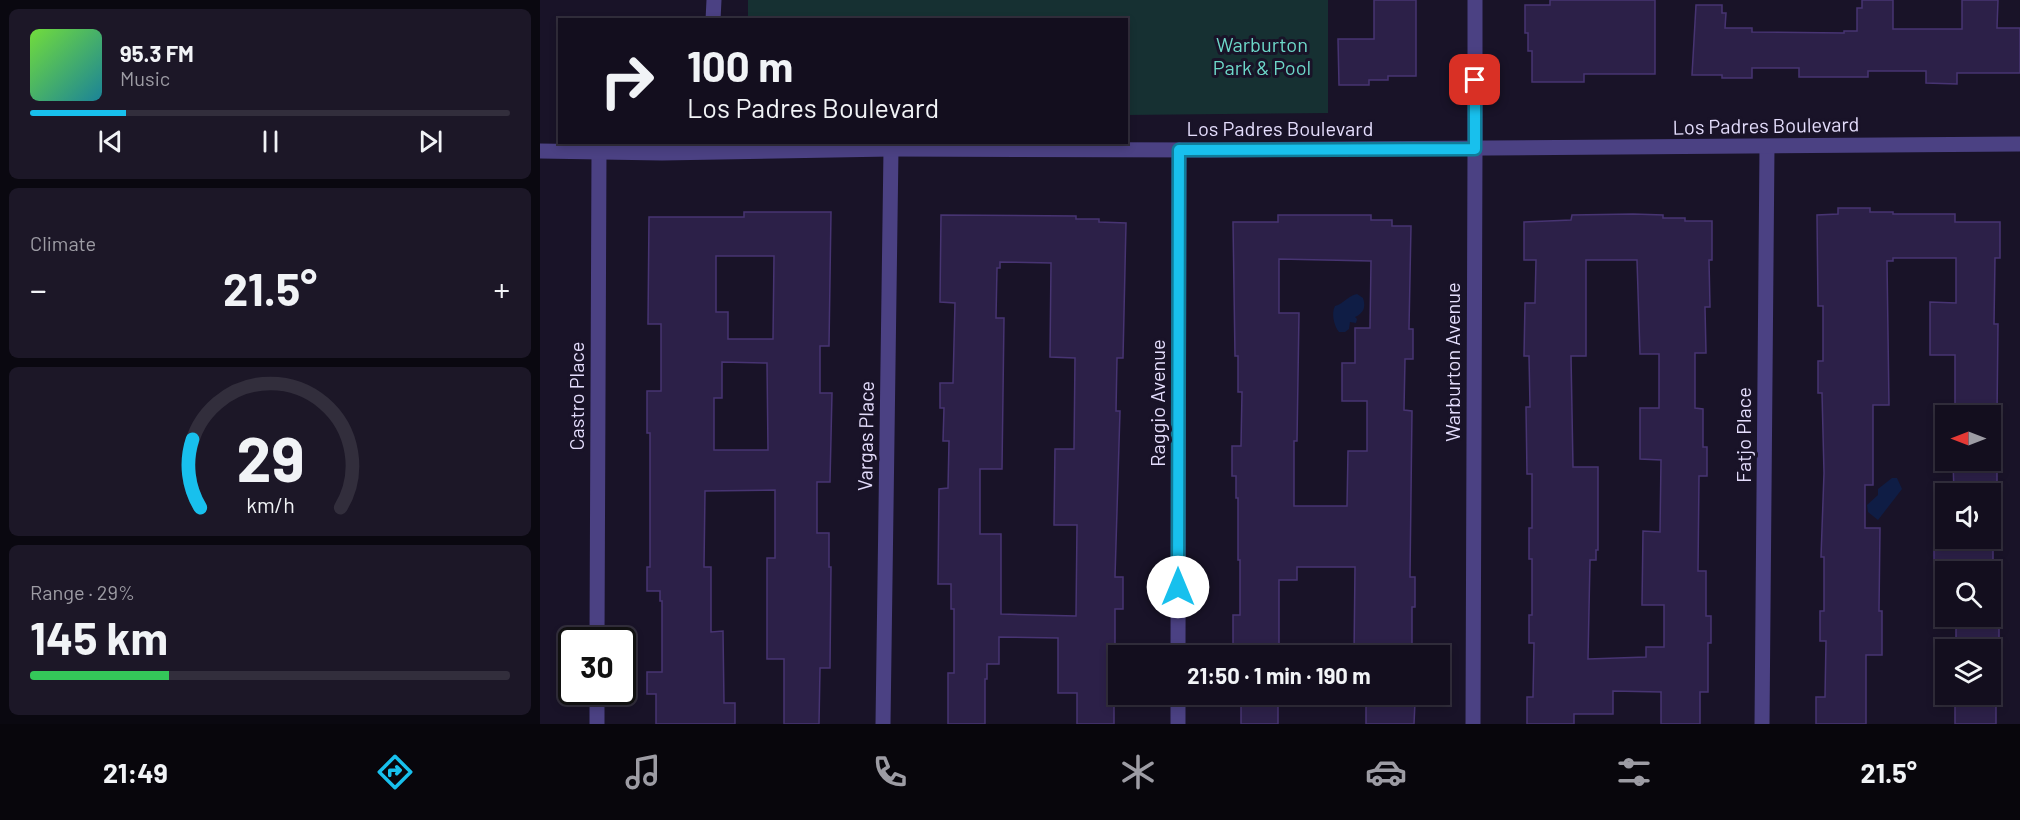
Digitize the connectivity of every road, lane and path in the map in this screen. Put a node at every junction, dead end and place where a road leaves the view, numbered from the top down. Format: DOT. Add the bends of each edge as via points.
graph roads {
  1 [pos="714,0"];
  2 [pos="1475,0"];
  3 [pos="713,18"];
  4 [pos="2020,144"];
  5 [pos="1767,147"];
  6 [pos="710,148"];
  7 [pos="891,149"];
  8 [pos="1475,149"];
  9 [pos="1179,150"];
  10 [pos="540,151"];
  11 [pos="599,151"];
  12 [pos="597,627"];
  13 [pos="1178,645"];
  14 [pos="597,705"];
  15 [pos="1178,705"];
  16 [pos="597,724"];
  17 [pos="883,724"];
  18 [pos="1178,724"];
  19 [pos="1473,724"];
  20 [pos="1762,724"];
  1 -- 3 [label="street"];
  2 -- 8 [label="street, Warburton Avenue"];
  4 -- 5 [label="street, Los Padres Boulevard"];
  5 -- 8 [label="street, Los Padres Boulevard"];
  5 -- 20 [label="street, Fatjo Place"];
  6 -- 7 [label="street, Los Padres Boulevard"];
  6 -- 11 [label="street, Los Padres Boulevard"];
  7 -- 9 [label="street, Los Padres Boulevard"];
  7 -- 17 [label="street, Vargas Place"];
  8 -- 9 [label="street, Los Padres Boulevard"];
  8 -- 19 [label="street, Warburton Avenue"];
  9 -- 13 [label="street, Raggio Avenue"];
  10 -- 11 [label="street, Los Padres Boulevard"];
  11 -- 12 [label="street, Castro Place"];
  14 -- 16 [label="street"];
  15 -- 18 [label="street"];
}
